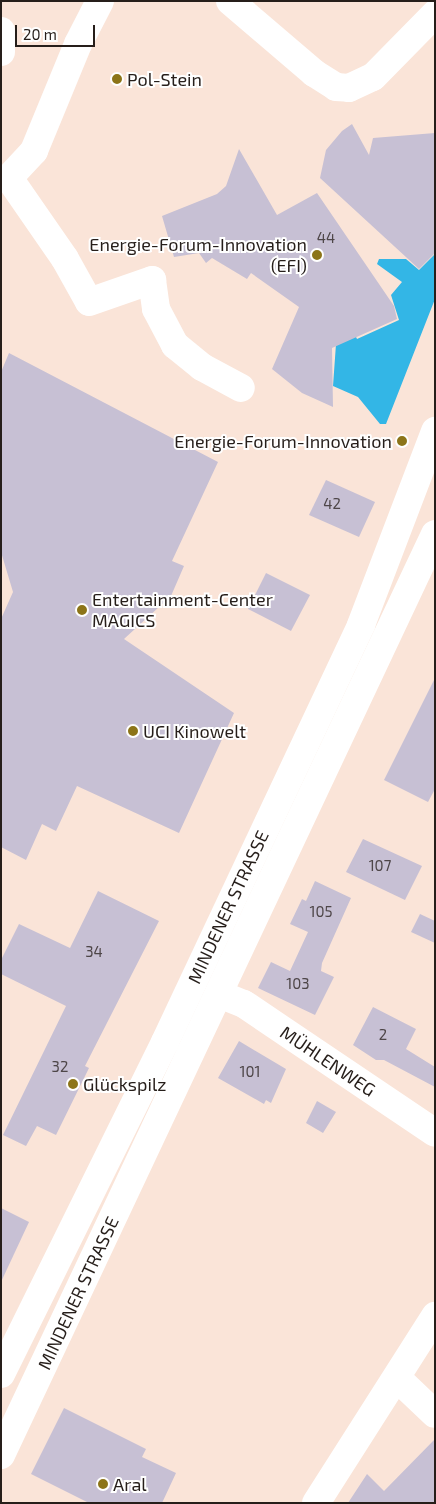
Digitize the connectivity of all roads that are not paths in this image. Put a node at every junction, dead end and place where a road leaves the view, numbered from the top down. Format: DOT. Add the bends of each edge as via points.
graph roads {
  1 [pos="100,1"];
  2 [pos="230,1"];
  3 [pos="435,14"];
  4 [pos="1,31"];
  5 [pos="1,52"];
  6 [pos="241,388"];
  7 [pos="435,431"];
  8 [pos="435,534"];
  9 [pos="219,994"];
  10 [pos="435,1133"];
  11 [pos="435,1316"];
  12 [pos="1,1374"];
  13 [pos="397,1378"];
  14 [pos="435,1414"];
  15 [pos="1,1455"];
  16 [pos="316,1503"];
  1 -- 6 [label="street" via="78,44 34,151 8,178 65,259 89,302 152,280 156,309 175,345 202,367"];
  2 -- 3 [label="street" via="314,73 336,87 349,88 373,77"];
  4 -- 5 [label="street"];
  7 -- 12 [label="street, MINDENER STRASSE" via="360,625 165,1042"];
  8 -- 9 [label="street, MINDENER STRASSE"];
  9 -- 10 [label="street, MÜHLENWEG" via="244,1004"];
  9 -- 15 [label="street, MINDENER STRASSE"];
  11 -- 13 [label="street"];
  13 -- 14 [label="street"];
  13 -- 16 [label="street"];
}
